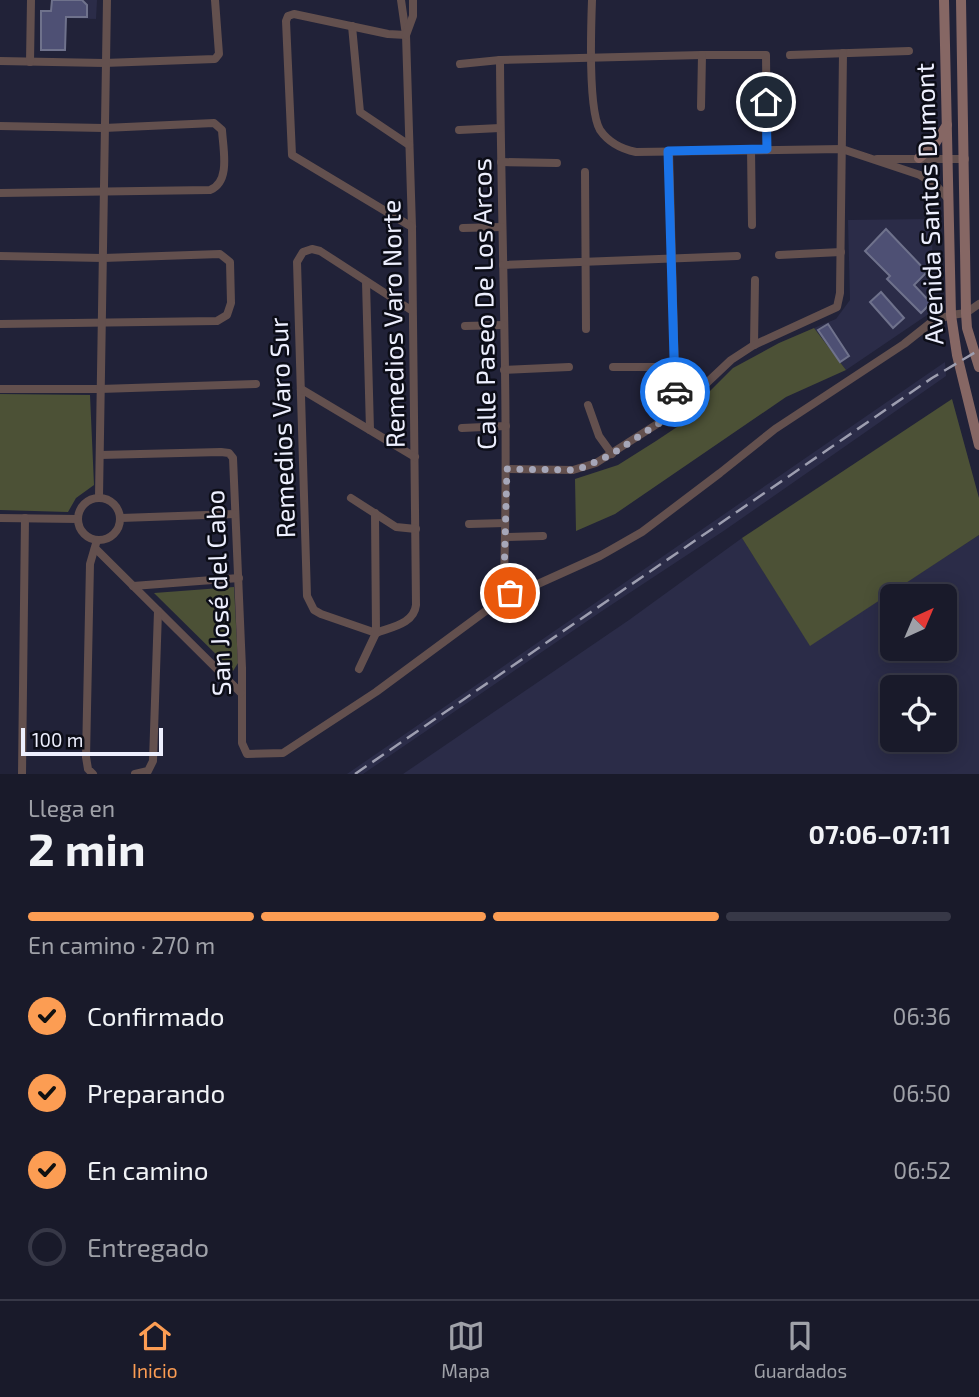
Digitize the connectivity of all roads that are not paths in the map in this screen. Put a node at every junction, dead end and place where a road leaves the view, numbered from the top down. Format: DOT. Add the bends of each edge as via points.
graph roads {
  1 [pos="31,0"];
  2 [pos="107,0"];
  3 [pos="215,0"];
  4 [pos="401,0"];
  5 [pos="413,0"];
  6 [pos="592,0"];
  7 [pos="944,0"];
  8 [pos="961,0"];
  9 [pos="352,26"];
  10 [pos="406,35"];
  11 [pos="909,51"];
  12 [pos="843,53"];
  13 [pos="702,55"];
  14 [pos="790,55"];
  15 [pos="591,58"];
  16 [pos="499,60"];
  17 [pos="0,61"];
  18 [pos="30,62"];
  19 [pos="104,63"];
  20 [pos="460,64"];
  21 [pos="701,107"];
  22 [pos="947,125"];
  23 [pos="0,126"];
  24 [pos="104,128"];
  25 [pos="500,128"];
  26 [pos="459,130"];
  27 [pos="410,145"];
  28 [pos="751,149"];
  29 [pos="767,149"];
  30 [pos="842,149"];
  31 [pos="668,151"];
  32 [pos="919,158"];
  33 [pos="877,159"];
  34 [pos="947,159"];
  35 [pos="965,159"];
  36 [pos="501,162"];
  37 [pos="557,163"];
  38 [pos="585,172"];
  39 [pos="103,192"];
  40 [pos="0,193"];
  41 [pos="948,199"];
  42 [pos="752,225"];
  43 [pos="412,227"];
  44 [pos="502,227"];
  45 [pos="463,228"];
  46 [pos="841,252"];
  47 [pos="779,255"];
  48 [pos="0,256"];
  49 [pos="737,256"];
  50 [pos="103,258"];
  51 [pos="671,260"];
  52 [pos="585,264"];
  53 [pos="503,265"];
  54 [pos="755,280"];
  55 [pos="366,282"];
  56 [pos="979,304"];
  57 [pos="411,310"];
  58 [pos="966,313"];
  59 [pos="951,315"];
  60 [pos="102,323"];
  61 [pos="0,324"];
  62 [pos="503,325"];
  63 [pos="465,326"];
  64 [pos="586,330"];
  65 [pos="754,345"];
  66 [pos="674,366"];
  67 [pos="613,367"];
  68 [pos="979,367"];
  69 [pos="569,368"];
  70 [pos="504,370"];
  71 [pos="256,384"];
  72 [pos="0,389"];
  73 [pos="100,389"];
  74 [pos="301,389"];
  75 [pos="588,405"];
  76 [pos="676,412"];
  77 [pos="506,426"];
  78 [pos="462,428"];
  79 [pos="370,430"];
  80 [pos="979,445"];
  81 [pos="612,454"];
  82 [pos="100,455"];
  83 [pos="415,457"];
  84 [pos="507,469"];
  85 [pos="99,497"];
  86 [pos="351,498"];
  87 [pos="375,513"];
  88 [pos="236,514"];
  89 [pos="0,518"];
  90 [pos="25,518"];
  91 [pos="121,518"];
  92 [pos="78,519"];
  93 [pos="505,523"];
  94 [pos="469,524"];
  95 [pos="416,529"];
  96 [pos="543,536"];
  97 [pos="505,537"];
  98 [pos="96,544"];
  99 [pos="239,578"];
  100 [pos="134,586"];
  101 [pos="510,593"];
  102 [pos="158,611"];
  103 [pos="376,633"];
  104 [pos="359,669"];
  105 [pos="242,693"];
  106 [pos="22,773"];
  107 [pos="93,774"];
  108 [pos="135,774"];
  1 -- 18 [label="street"];
  2 -- 19 [label="street"];
  3 -- 19 [label="street" via="217,58"];
  4 -- 10 [label="street, Remedios Varo Norte"];
  5 -- 10 [label="street, Remedios Varo Norte"];
  6 -- 15 [label="street"];
  7 -- 22 [label="main road, Avenida Santos Dumont"];
  8 -- 35 [label="main road, Avenida Santos Dumont"];
  9 -- 10 [label="street"];
  9 -- 27 [label="street" via="360,112"];
  9 -- 43 [label="street" via="288,16 292,155"];
  10 -- 27 [label="street, Remedios Varo Norte"];
  11 -- 12 [label="street"];
  12 -- 14 [label="street"];
  12 -- 30 [label="street"];
  13 -- 15 [label="street"];
  13 -- 21 [label="street"];
  13 -- 29 [label="street" via="766,55"];
  15 -- 16 [label="street"];
  15 -- 31 [label="street" via="595,118 605,136 622,149"];
  16 -- 20 [label="street"];
  16 -- 25 [label="street, Calle Paseo De Los Arcos"];
  17 -- 18 [label="street"];
  18 -- 19 [label="street"];
  19 -- 24 [label="street"];
  22 -- 32 [label="main road"];
  22 -- 34 [label="main road, Avenida Santos Dumont"];
  23 -- 24 [label="street"];
  24 -- 39 [label="street"];
  24 -- 39 [label="street" via="219,125 223,177 219,186 210,190"];
  25 -- 26 [label="street, Calle Paseo De Los Arcos"];
  25 -- 36 [label="street, Calle Paseo De Los Arcos"];
  27 -- 43 [label="street, Remedios Varo Norte"];
  28 -- 29 [label="street"];
  28 -- 31 [label="street"];
  28 -- 42 [label="street"];
  29 -- 30 [label="street"];
  30 -- 33 [label="street"];
  30 -- 46 [label="street"];
  31 -- 51 [label="street"];
  32 -- 33 [label="street"];
  32 -- 34 [label="street"];
  33 -- 41 [label="street" via="928,179"];
  34 -- 35 [label="street"];
  34 -- 41 [label="main road, Avenida Santos Dumont"];
  35 -- 58 [label="main road, Avenida Santos Dumont"];
  36 -- 37 [label="street"];
  36 -- 44 [label="street, Calle Paseo De Los Arcos"];
  38 -- 52 [label="street"];
  39 -- 40 [label="street"];
  39 -- 50 [label="street"];
  41 -- 59 [label="main road, Avenida Santos Dumont"];
  43 -- 57 [label="street, Remedios Varo Norte"];
  44 -- 45 [label="street"];
  44 -- 53 [label="street, Calle Paseo De Los Arcos"];
  46 -- 47 [label="street"];
  46 -- 65 [label="street" via="835,309"];
  48 -- 50 [label="street"];
  49 -- 51 [label="street"];
  50 -- 60 [label="street"];
  50 -- 60 [label="street" via="224,255 230,262 230,309 217,321"];
  51 -- 52 [label="street"];
  51 -- 66 [label="street"];
  52 -- 53 [label="street"];
  52 -- 64 [label="street"];
  53 -- 62 [label="street, Calle Paseo De Los Arcos"];
  54 -- 65 [label="street"];
  55 -- 57 [label="street"];
  55 -- 74 [label="street, Remedios Varo Sur" via="320,251 303,252 297,262"];
  55 -- 79 [label="street"];
  56 -- 58 [label="street"];
  57 -- 83 [label="street, Remedios Varo Norte"];
  58 -- 59 [label="street"];
  58 -- 68 [label="main road, Avenida Santos Dumont"];
  59 -- 80 [label="main road, Avenida Santos Dumont"];
  59 -- 101 [label="street" via="933,321 775,429 642,532 600,556"];
  60 -- 61 [label="street"];
  60 -- 73 [label="street"];
  62 -- 63 [label="street"];
  62 -- 70 [label="street, Calle Paseo De Los Arcos"];
  65 -- 76 [label="street"];
  66 -- 67 [label="street"];
  66 -- 76 [label="street"];
  69 -- 70 [label="street"];
  70 -- 77 [label="street, Calle Paseo De Los Arcos"];
  71 -- 73 [label="street"];
  72 -- 73 [label="street"];
  73 -- 82 [label="street"];
  74 -- 79 [label="street"];
  74 -- 103 [label="street, Remedios Varo Sur" via="309,603 328,617"];
  75 -- 81 [label="street" via="598,436"];
  76 -- 81 [label="street"];
  77 -- 78 [label="street"];
  77 -- 84 [label="street, Calle Paseo De Los Arcos"];
  79 -- 83 [label="street"];
  81 -- 84 [label="street" via="573,470"];
  82 -- 85 [label="street"];
  82 -- 88 [label="street, San José del Cabo" via="232,455"];
  83 -- 95 [label="street, Remedios Varo Norte"];
  84 -- 93 [label="street, Calle Paseo De Los Arcos"];
  85 -- 91 [label="street" via="118,507"];
  85 -- 92 [label="street" via="80,508"];
  86 -- 87 [label="street"];
  87 -- 95 [label="street" via="396,527"];
  87 -- 103 [label="street"];
  88 -- 91 [label="street"];
  88 -- 99 [label="street, San José del Cabo"];
  89 -- 90 [label="street"];
  90 -- 92 [label="street"];
  90 -- 106 [label="street"];
  91 -- 98 [label="street" via="114,535"];
  92 -- 98 [label="street" via="83,534"];
  93 -- 94 [label="street"];
  93 -- 97 [label="street, Calle Paseo De Los Arcos"];
  95 -- 103 [label="street, Remedios Varo Norte" via="416,612 407,621"];
  96 -- 97 [label="street"];
  97 -- 101 [label="street, Calle Paseo De Los Arcos" via="504,579"];
  98 -- 100 [label="street"];
  98 -- 107 [label="street" via="90,564 86,757"];
  99 -- 100 [label="street"];
  99 -- 105 [label="street, San José del Cabo"];
  100 -- 102 [label="street"];
  101 -- 105 [label="street, San José del Cabo" via="376,692 283,753 247,754 242,743"];
  102 -- 105 [label="street"];
  102 -- 108 [label="street" via="153,761 148,771"];
  103 -- 104 [label="street"];
}
